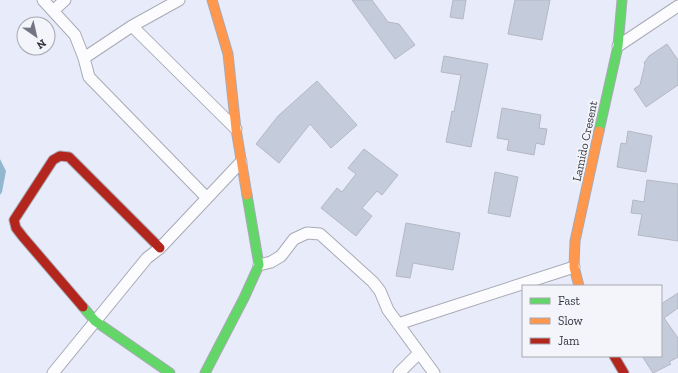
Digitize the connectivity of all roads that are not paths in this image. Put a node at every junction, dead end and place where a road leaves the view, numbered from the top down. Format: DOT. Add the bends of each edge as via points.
graph roads {
  1 [pos="43,0"];
  2 [pos="65,0"];
  3 [pos="179,0"];
  4 [pos="212,0"];
  5 [pos="622,0"];
  6 [pos="678,6"];
  7 [pos="53,11"];
  8 [pos="132,26"];
  9 [pos="618,46"];
  10 [pos="84,58"];
  11 [pos="236,129"];
  12 [pos="241,162"];
  13 [pos="207,198"];
  14 [pos="160,248"];
  15 [pos="259,265"];
  16 [pos="574,267"];
  17 [pos="579,285"];
  18 [pos="95,321"];
  19 [pos="398,324"];
  20 [pos="419,354"];
  21 [pos="615,357"];
  22 [pos="52,373"];
  23 [pos="170,373"];
  24 [pos="205,373"];
  25 [pos="399,373"];
  26 [pos="434,373"];
  27 [pos="624,373"];
  1 -- 7 [label="street"];
  2 -- 7 [label="street"];
  3 -- 8 [label="street"];
  4 -- 11 [label="street" via="228,54"];
  5 -- 9 [label="street, Lamido Cresent"];
  6 -- 9 [label="street"];
  7 -- 10 [label="street" via="76,35"];
  8 -- 10 [label="street"];
  8 -- 11 [label="street"];
  9 -- 16 [label="street, Lamido Cresent" via="575,241"];
  10 -- 13 [label="street" via="89,78"];
  11 -- 12 [label="street"];
  12 -- 13 [label="street"];
  12 -- 15 [label="street"];
  13 -- 14 [label="street"];
  14 -- 18 [label="street" via="147,258"];
  14 -- 18 [label="street" via="69,157 60,156 53,160 14,220 16,228"];
  15 -- 19 [label="street" via="281,256 294,240 307,233 320,234 373,282"];
  15 -- 24 [label="street"];
  16 -- 17 [label="street, Lamido Cresent"];
  16 -- 19 [label="street"];
  18 -- 22 [label="street"];
  18 -- 23 [label="street"];
  19 -- 20 [label="street"];
  20 -- 25 [label="street"];
  20 -- 26 [label="street"];
  21 -- 27 [label="street"];
}
